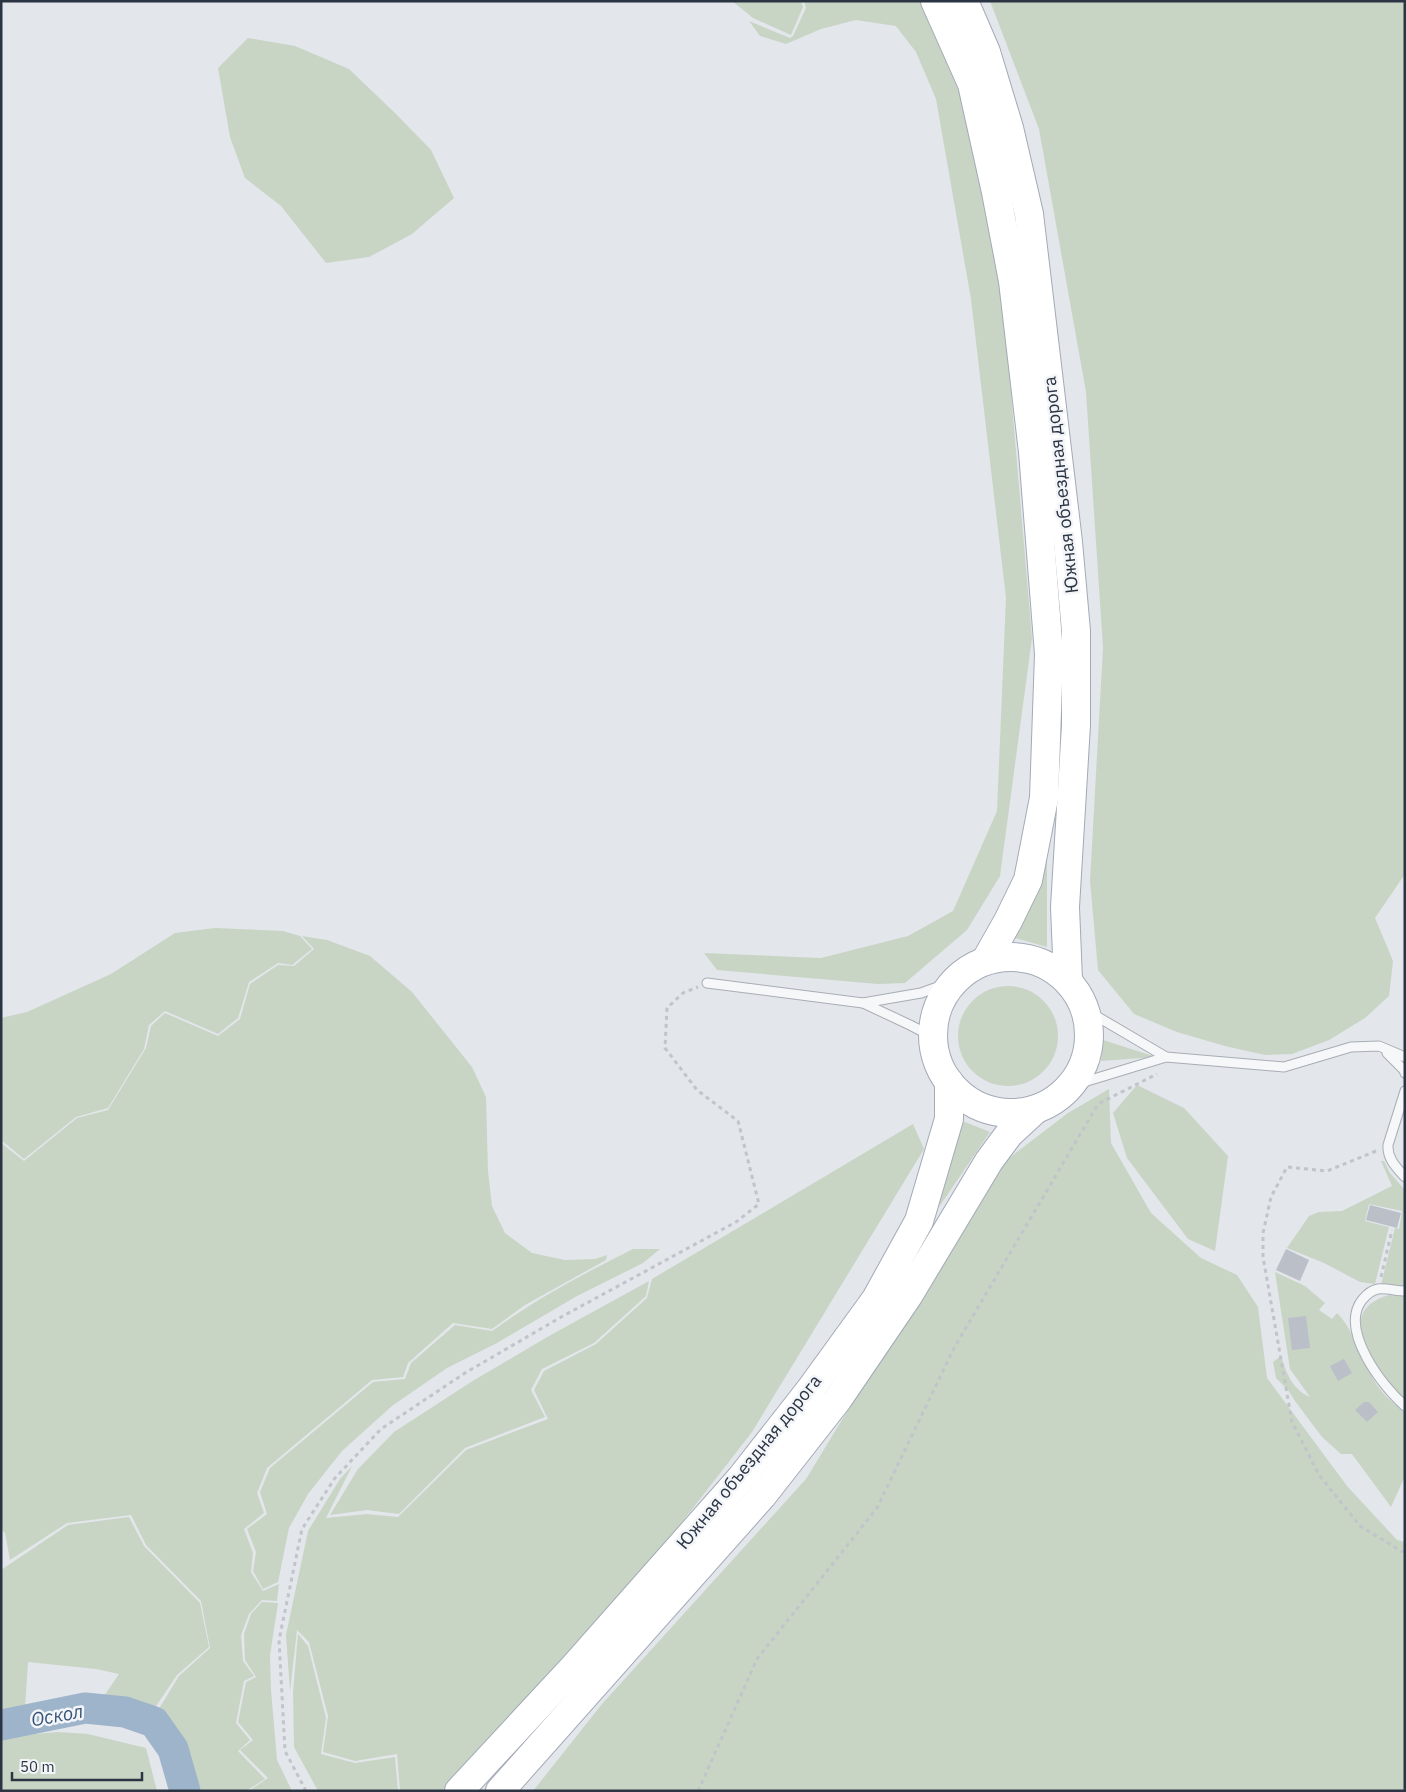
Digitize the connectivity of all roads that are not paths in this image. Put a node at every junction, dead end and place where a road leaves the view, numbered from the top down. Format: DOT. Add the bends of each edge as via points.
graph roads {
  1 [pos="935,1"];
  2 [pos="964,1"];
  3 [pos="986,960"];
  4 [pos="1068,980"];
  5 [pos="954,981"];
  6 [pos="708,983"];
  7 [pos="862,1003"];
  8 [pos="1086,1010"];
  9 [pos="933,1037"];
  10 [pos="1379,1046"];
  11 [pos="1166,1056"];
  12 [pos="1405,1057"];
  13 [pos="1405,1074"];
  14 [pos="949,1082"];
  15 [pos="1071,1086"];
  16 [pos="1405,1091"];
  17 [pos="1035,1110"];
  18 [pos="1405,1177"];
  19 [pos="1405,1292"];
  20 [pos="1405,1406"];
  21 [pos="492,1754"];
  22 [pos="507,1783"];
  23 [pos="459,1791"];
  1 -- 3 [label="main road, Южная объездная дорога" via="972,84 1013,281 1033,452 1049,654 1044,798 1028,880"];
  2 -- 4 [label="main road, Южная объездная дорога" via="986,52 1009,128 1029,214 1068,542 1076,631 1076,725 1065,907"];
  3 -- 4 [label="main road" via="1008,956 1030,958 1051,966"];
  3 -- 5 [label="main road"];
  4 -- 8 [label="main road"];
  5 -- 7 [label="lane" via="921,993"];
  5 -- 9 [label="main road" via="937,1011"];
  6 -- 7 [label="lane"];
  7 -- 9 [label="lane"];
  8 -- 11 [label="lane"];
  8 -- 15 [label="main road" via="1090,1030 1088,1050 1082,1069"];
  9 -- 14 [label="main road" via="937,1061"];
  10 -- 11 [label="lane" via="1352,1047 1284,1067"];
  10 -- 12 [label="lane"];
  10 -- 13 [label="lane"];
  11 -- 15 [label="lane"];
  14 -- 17 [label="main road" via="966,1099 988,1110 1011,1113"];
  14 -- 21 [label="main road, Южная объездная дорога" via="949,1119 919,1221 876,1299 740,1478"];
  15 -- 17 [label="main road"];
  16 -- 18 [label="lane" via="1388,1145 1392,1162"];
  17 -- 22 [label="main road, Южная объездная дорога" via="989,1160 908,1296 838,1399 762,1496"];
  19 -- 20 [label="lane" via="1378,1289 1365,1296 1354,1319 1362,1348 1375,1371 1391,1394"];
  21 -- 22 [label="main road"];
  21 -- 23 [label="main road, Южная объездная дорога"];
}
